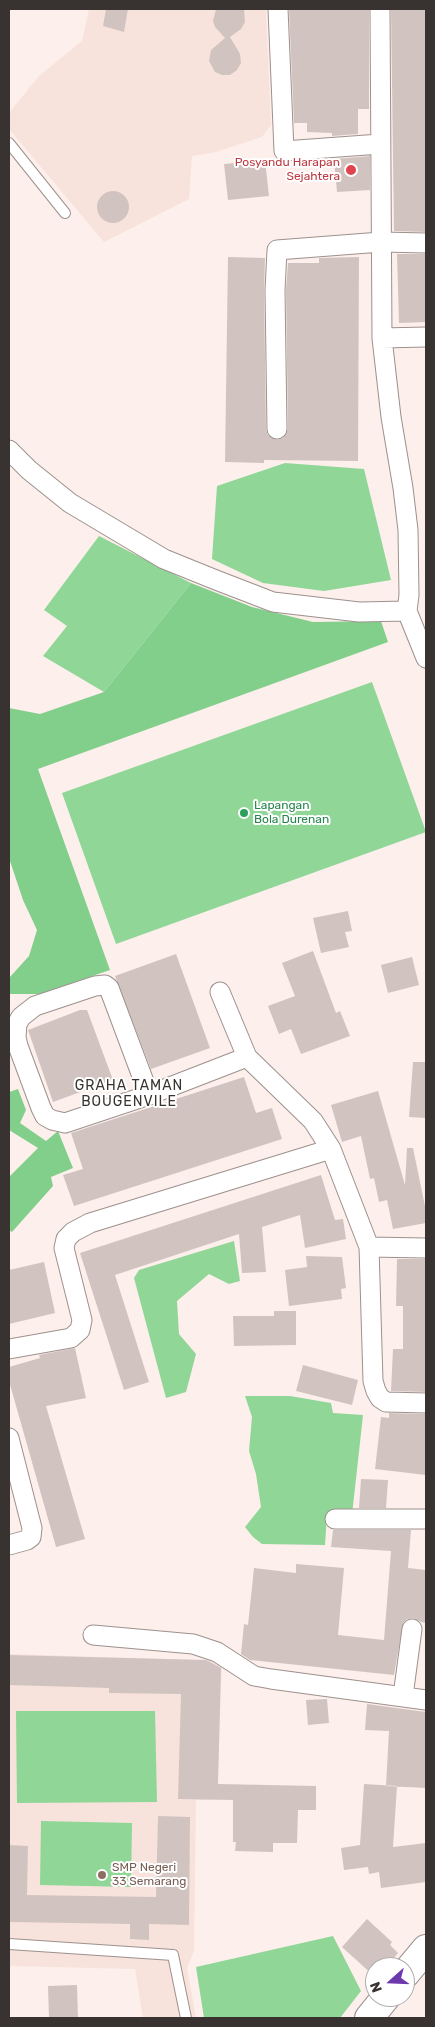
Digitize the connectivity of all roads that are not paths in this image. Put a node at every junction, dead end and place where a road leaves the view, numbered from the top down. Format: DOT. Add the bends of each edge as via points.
graph roads {
  1 [pos="278,9"];
  2 [pos="380,9"];
  3 [pos="9,143"];
  4 [pos="380,144"];
  5 [pos="65,213"];
  6 [pos="381,242"];
  7 [pos="426,243"];
  8 [pos="426,337"];
  9 [pos="382,338"];
  10 [pos="277,429"];
  11 [pos="9,450"];
  12 [pos="407,611"];
  13 [pos="426,658"];
  14 [pos="220,992"];
  15 [pos="247,1057"];
  16 [pos="149,1095"];
  17 [pos="331,1149"];
  18 [pos="369,1247"];
  19 [pos="426,1248"];
  20 [pos="9,1349"];
  21 [pos="426,1402"];
  22 [pos="9,1438"];
  23 [pos="334,1519"];
  24 [pos="426,1519"];
  25 [pos="9,1545"];
  26 [pos="412,1629"];
  27 [pos="93,1635"];
  28 [pos="403,1696"];
  29 [pos="426,1700"];
  30 [pos="9,1944"];
  31 [pos="426,1949"];
  32 [pos="415,1962"];
  33 [pos="378,2007"];
  34 [pos="186,2018"];
  35 [pos="369,2018"];
  1 -- 4 [label="street" via="284,151"];
  2 -- 4 [label="street"];
  3 -- 5 [label="lane"];
  4 -- 6 [label="street"];
  6 -- 7 [label="street"];
  6 -- 9 [label="street"];
  6 -- 10 [label="street" via="277,250"];
  8 -- 9 [label="street"];
  9 -- 12 [label="street" via="408,530"];
  11 -- 12 [label="street" via="70,503 164,559 273,602 359,612"];
  12 -- 13 [label="street"];
  14 -- 15 [label="street"];
  15 -- 16 [label="street"];
  15 -- 17 [label="street" via="313,1121"];
  16 -- 16 [label="street" via="75,1121 52,1120 41,1108 18,1046 17,1024 35,1006 105,985 109,988"];
  17 -- 18 [label="street"];
  17 -- 20 [label="street" via="90,1223 73,1232 64,1248 82,1320 80,1330 71,1338"];
  18 -- 19 [label="street"];
  18 -- 21 [label="street" via="373,1381 376,1391 386,1402"];
  22 -- 25 [label="street" via="32,1528 27,1540"];
  23 -- 24 [label="street"];
  26 -- 28 [label="street"];
  27 -- 28 [label="street" via="193,1644 216,1652 254,1676"];
  28 -- 29 [label="street"];
  30 -- 34 [label="lane" via="172,1955"];
  31 -- 32 [label="main road"];
  33 -- 35 [label="main road"];
}
